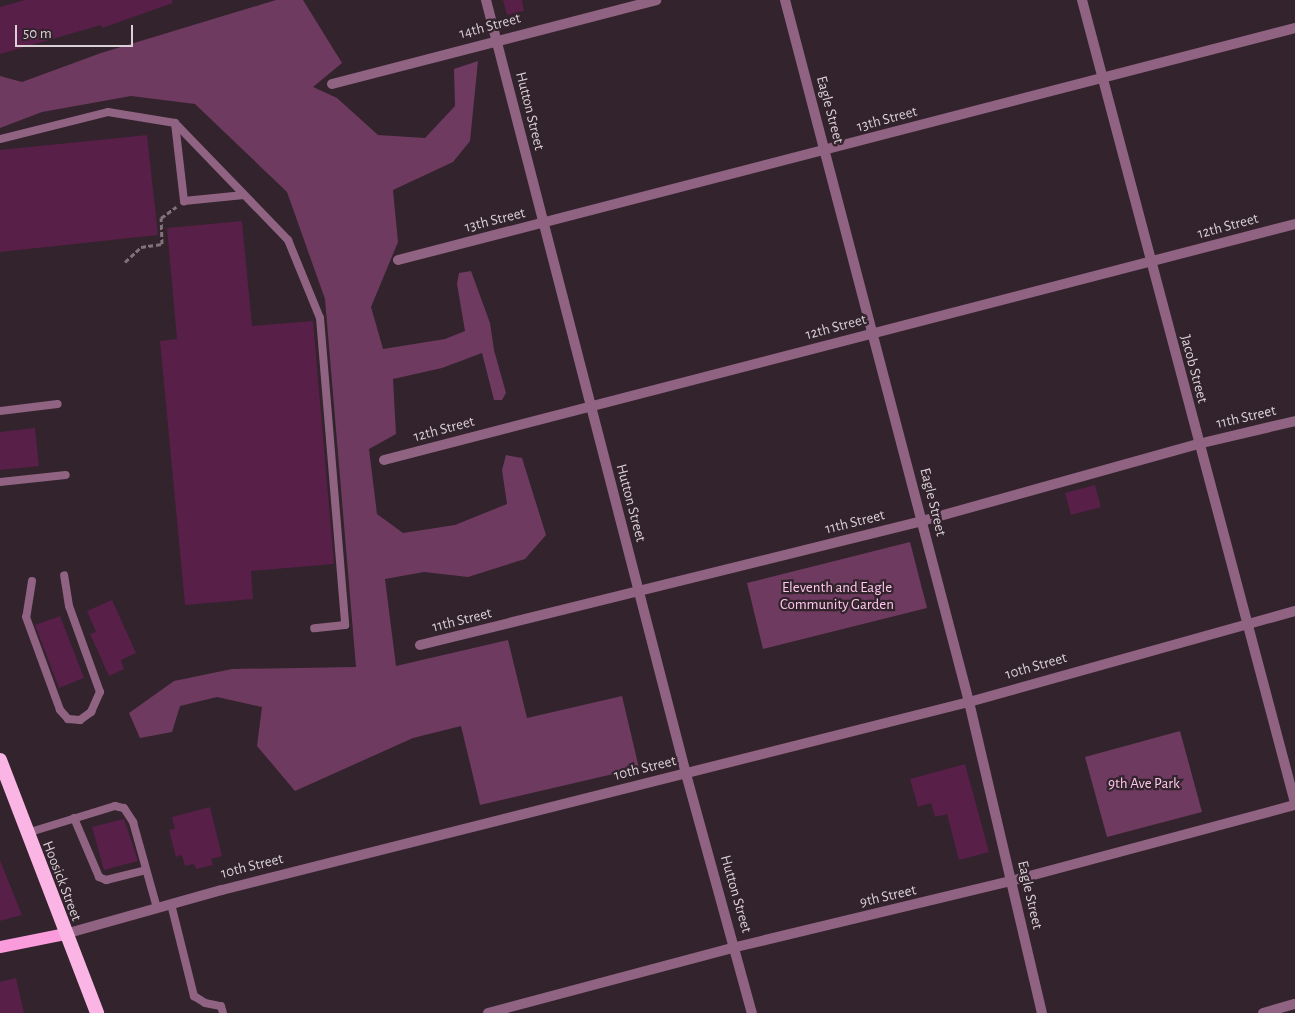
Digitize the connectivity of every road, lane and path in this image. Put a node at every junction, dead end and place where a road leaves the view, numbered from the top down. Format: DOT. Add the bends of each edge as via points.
graph roads {
  1 [pos="486,0"];
  2 [pos="656,0"];
  3 [pos="785,0"];
  4 [pos="1082,0"];
  5 [pos="1295,28"];
  6 [pos="496,39"];
  7 [pos="1102,77"];
  8 [pos="332,84"];
  9 [pos="175,123"];
  10 [pos="0,139"];
  11 [pos="825,150"];
  12 [pos="244,195"];
  13 [pos="184,201"];
  14 [pos="542,223"];
  15 [pos="1295,224"];
  16 [pos="398,260"];
  17 [pos="1150,261"];
  18 [pos="124,262"];
  19 [pos="874,333"];
  20 [pos="58,404"];
  21 [pos="590,407"];
  22 [pos="0,411"];
  23 [pos="1295,421"];
  24 [pos="1198,444"];
  25 [pos="384,460"];
  26 [pos="66,475"];
  27 [pos="0,482"];
  28 [pos="922,520"];
  29 [pos="64,575"];
  30 [pos="32,581"];
  31 [pos="639,590"];
  32 [pos="1295,611"];
  33 [pos="1245,624"];
  34 [pos="314,628"];
  35 [pos="420,646"];
  36 [pos="969,702"];
  37 [pos="0,760"];
  38 [pos="686,774"];
  39 [pos="4,784"];
  40 [pos="1295,804"];
  41 [pos="74,818"];
  42 [pos="27,833"];
  43 [pos="146,870"];
  44 [pos="1011,881"];
  45 [pos="171,904"];
  46 [pos="157,908"];
  47 [pos="65,934"];
  48 [pos="0,947"];
  49 [pos="736,947"];
  50 [pos="1295,1004"];
  51 [pos="222,1010"];
  52 [pos="96,1013"];
  53 [pos="488,1013"];
  54 [pos="752,1013"];
  55 [pos="1042,1013"];
  56 [pos="1263,1013"];
  1 -- 6 [label="street, Hutton Street"];
  2 -- 6 [label="street, 14th Street"];
  3 -- 11 [label="street, Eagle Street"];
  4 -- 7 [label="street, Jacob Street"];
  5 -- 7 [label="street, 13th Street"];
  6 -- 8 [label="street, 14th Street"];
  6 -- 14 [label="street, Hutton Street"];
  7 -- 11 [label="street, 13th Street"];
  7 -- 17 [label="street, Jacob Street"];
  9 -- 10 [label="lane" via="108,112"];
  9 -- 12 [label="lane"];
  9 -- 13 [label="lane"];
  11 -- 14 [label="street, 13th Street"];
  11 -- 19 [label="street, Eagle Street"];
  12 -- 13 [label="lane"];
  12 -- 34 [label="lane" via="288,240 320,318 345,626"];
  13 -- 18 [label="path" via="161,218 162,244 141,247"];
  14 -- 16 [label="street, 13th Street"];
  14 -- 21 [label="street, Hutton Street"];
  15 -- 17 [label="street, 12th Street"];
  17 -- 19 [label="street, 12th Street"];
  17 -- 24 [label="street, Jacob Street"];
  19 -- 21 [label="street, 12th Street"];
  19 -- 28 [label="street, Eagle Street"];
  20 -- 22 [label="lane"];
  21 -- 25 [label="street, 12th Street"];
  21 -- 31 [label="street, Hutton Street"];
  23 -- 24 [label="street, 11th Street"];
  24 -- 28 [label="street, 11th Street"];
  24 -- 33 [label="street, Jacob Street"];
  26 -- 27 [label="lane"];
  28 -- 31 [label="street, 11th Street"];
  28 -- 36 [label="street, Eagle Street"];
  29 -- 30 [label="lane" via="69,606 100,692 91,712 80,720 68,719 60,710 26,616"];
  31 -- 35 [label="street, 11th Street"];
  31 -- 38 [label="street, Hutton Street"];
  32 -- 33 [label="street, 10th Street"];
  33 -- 36 [label="street, 10th Street"];
  33 -- 40 [label="street, Jacob Street"];
  36 -- 38 [label="street, 10th Street"];
  36 -- 44 [label="street, Eagle Street"];
  37 -- 39 [label="highway, Hoosick Street"];
  38 -- 45 [label="street, 10th Street"];
  38 -- 49 [label="street, Hutton Street"];
  39 -- 42 [label="highway, Hoosick Street"];
  40 -- 44 [label="street, 9th Street"];
  41 -- 42 [label="lane"];
  41 -- 43 [label="lane" via="99,877 106,880"];
  41 -- 43 [label="lane" via="115,806 124,808 133,822"];
  42 -- 47 [label="highway, Hoosick Street"];
  43 -- 46 [label="lane"];
  44 -- 49 [label="street, 9th Street"];
  44 -- 55 [label="street, Eagle Street"];
  45 -- 46 [label="street, 10th Street"];
  45 -- 51 [label="lane" via="194,996"];
  46 -- 47 [label="street, 10th Street"];
  47 -- 48 [label="main road, 10th Street"];
  47 -- 52 [label="highway, Hoosick Street"];
  49 -- 53 [label="street, 9th Street"];
  49 -- 54 [label="street, Hutton Street"];
  50 -- 56 [label="street"];
}
